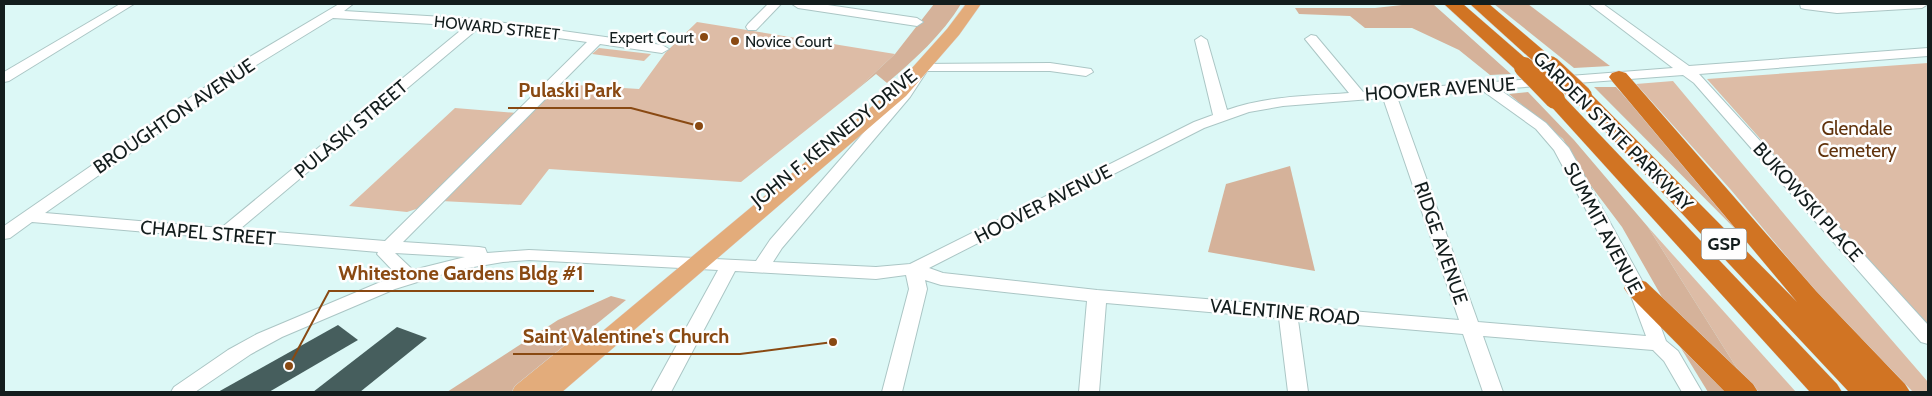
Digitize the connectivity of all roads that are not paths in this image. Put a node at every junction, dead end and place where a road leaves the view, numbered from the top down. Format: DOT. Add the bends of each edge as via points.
graph roads {
  1 [pos="128,4"];
  2 [pos="347,4"];
  3 [pos="774,4"];
  4 [pos="798,4"];
  5 [pos="973,4"];
  6 [pos="1453,4"];
  7 [pos="1479,4"];
  8 [pos="1595,4"];
  9 [pos="1805,4"];
  10 [pos="1922,4"];
  11 [pos="331,14"];
  12 [pos="917,22"];
  13 [pos="478,23"];
  14 [pos="752,27"];
  15 [pos="1311,39"];
  16 [pos="597,40"];
  17 [pos="1200,40"];
  18 [pos="662,49"];
  19 [pos="1928,52"];
  20 [pos="923,67"];
  21 [pos="1685,70"];
  22 [pos="1086,72"];
  23 [pos="1618,77"];
  24 [pos="4,78"];
  25 [pos="1486,86"];
  26 [pos="1389,94"];
  27 [pos="1358,95"];
  28 [pos="1221,116"];
  29 [pos="28,217"];
  30 [pos="4,234"];
  31 [pos="224,234"];
  32 [pos="388,248"];
  33 [pos="529,255"];
  34 [pos="688,264"];
  35 [pos="729,266"];
  36 [pos="760,268"];
  37 [pos="914,268"];
  38 [pos="408,277"];
  39 [pos="1637,288"];
  40 [pos="1097,296"];
  41 [pos="1288,313"];
  42 [pos="1470,327"];
  43 [pos="1928,337"];
  44 [pos="1658,344"];
  45 [pos="181,392"];
  46 [pos="524,392"];
  47 [pos="546,392"];
  48 [pos="661,392"];
  49 [pos="892,392"];
  50 [pos="1089,392"];
  51 [pos="1298,392"];
  52 [pos="1493,392"];
  53 [pos="1692,392"];
  54 [pos="1743,392"];
  55 [pos="1827,392"];
  56 [pos="1867,392"];
  57 [pos="1895,392"];
  1 -- 24 [label="street"];
  2 -- 11 [label="street, BROUGHTON AVENUE"];
  3 -- 14 [label="street"];
  4 -- 12 [label="street"];
  5 -- 20 [label="main road, JOHN F. KENNEDY DRIVE"];
  6 -- 55 [label="highway, GARDEN STATE PARKWAY / GSP, bridge" via="1555,99"];
  7 -- 56 [label="highway, GARDEN STATE PARKWAY / GSP, bridge" via="1582,96"];
  8 -- 21 [label="street, BUKOWSKI PLACE"];
  9 -- 10 [label="street" via="1837,9"];
  11 -- 13 [label="street, HOWARD STREET"];
  11 -- 29 [label="street, BROUGHTON AVENUE" via="248,64"];
  13 -- 16 [label="street, HOWARD STREET"];
  13 -- 31 [label="street, PULASKI STREET"];
  15 -- 27 [label="street"];
  16 -- 18 [label="street, HOWARD STREET"];
  16 -- 32 [label="street"];
  17 -- 28 [label="street"];
  19 -- 21 [label="street, HOOVER AVENUE"];
  20 -- 22 [label="street" via="1050,67"];
  20 -- 34 [label="main road, JOHN F. KENNEDY DRIVE" via="900,92"];
  20 -- 36 [label="street" via="905,94 776,244"];
  21 -- 23 [label="street, HOOVER AVENUE"];
  21 -- 43 [label="street, BUKOWSKI PLACE" via="1712,93"];
  23 -- 25 [label="street, HOOVER AVENUE"];
  23 -- 57 [label="highway" via="1807,297"];
  25 -- 26 [label="street, HOOVER AVENUE"];
  25 -- 39 [label="street, SUMMIT AVENUE" via="1553,137"];
  26 -- 27 [label="street, HOOVER AVENUE"];
  26 -- 42 [label="street, RIDGE AVENUE"];
  27 -- 28 [label="street, HOOVER AVENUE" via="1283,102"];
  28 -- 37 [label="street, HOOVER AVENUE"];
  29 -- 30 [label="street, BROUGHTON AVENUE"];
  29 -- 31 [label="street, CHAPEL STREET"];
  31 -- 32 [label="street, CHAPEL STREET"];
  32 -- 33 [label="street, CHAPEL STREET"];
  32 -- 38 [label="street" via="386,254"];
  33 -- 34 [label="street, HOOVER AVENUE"];
  33 -- 38 [label="street, HOOVER AVENUE" via="487,257"];
  34 -- 35 [label="street, HOOVER AVENUE"];
  34 -- 46 [label="main road, JOHN F. KENNEDY DRIVE"];
  34 -- 47 [label="main road, JOHN F. KENNEDY DRIVE"];
  35 -- 36 [label="street, HOOVER AVENUE"];
  35 -- 48 [label="street"];
  36 -- 37 [label="street, HOOVER AVENUE" via="876,273"];
  37 -- 40 [label="street, VALENTINE ROAD" via="941,279"];
  37 -- 49 [label="street" via="918,289"];
  38 -- 45 [label="street, HOOVER AVENUE" via="266,338"];
  39 -- 44 [label="street, SUMMIT AVENUE"];
  39 -- 54 [label="highway"];
  40 -- 41 [label="street, VALENTINE ROAD"];
  40 -- 50 [label="street"];
  41 -- 42 [label="street, VALENTINE ROAD"];
  41 -- 51 [label="street"];
  42 -- 44 [label="street, VALENTINE ROAD"];
  42 -- 52 [label="street, RIDGE AVENUE"];
  44 -- 53 [label="street, SUMMIT AVENUE" via="1671,356"];
}
